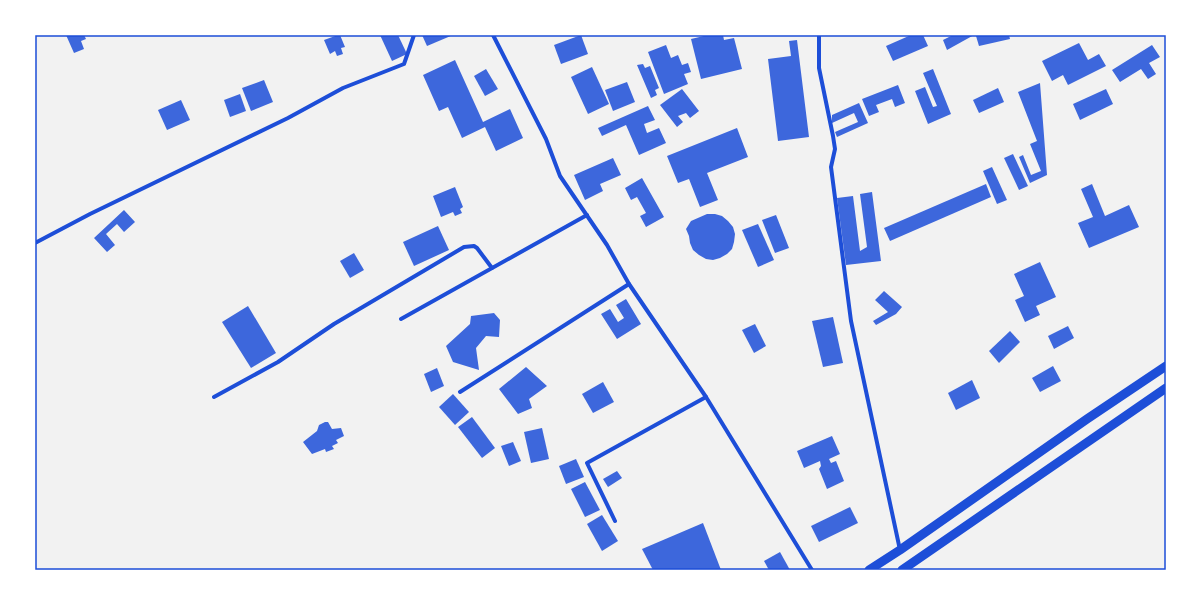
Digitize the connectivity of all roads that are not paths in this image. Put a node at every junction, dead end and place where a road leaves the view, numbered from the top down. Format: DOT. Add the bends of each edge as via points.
graph roads {
  1 [pos="414,35"];
  2 [pos="493,35"];
  3 [pos="819,35"];
  4 [pos="587,215"];
  5 [pos="35,243"];
  6 [pos="492,268"];
  7 [pos="629,284"];
  8 [pos="401,319"];
  9 [pos="1166,366"];
  10 [pos="1166,388"];
  11 [pos="460,392"];
  12 [pos="214,397"];
  13 [pos="706,397"];
  14 [pos="615,521"];
  15 [pos="900,550"];
  16 [pos="812,570"];
  17 [pos="869,570"];
  18 [pos="902,570"];
  1 -- 5 [label="street" via="404,64 343,88 288,118"];
  2 -- 4 [label="street" via="546,139 560,176"];
  3 -- 15 [label="street" via="819,68 835,149 831,167 851,321"];
  4 -- 6 [label="street"];
  4 -- 7 [label="street" via="608,245"];
  6 -- 8 [label="street"];
  6 -- 12 [label="street" via="477,248 464,247 334,324 278,362"];
  7 -- 11 [label="street"];
  7 -- 13 [label="street"];
  9 -- 15 [label="highway"];
  10 -- 18 [label="highway"];
  13 -- 14 [label="street" via="588,463"];
  13 -- 16 [label="street"];
  15 -- 17 [label="highway"];
}
